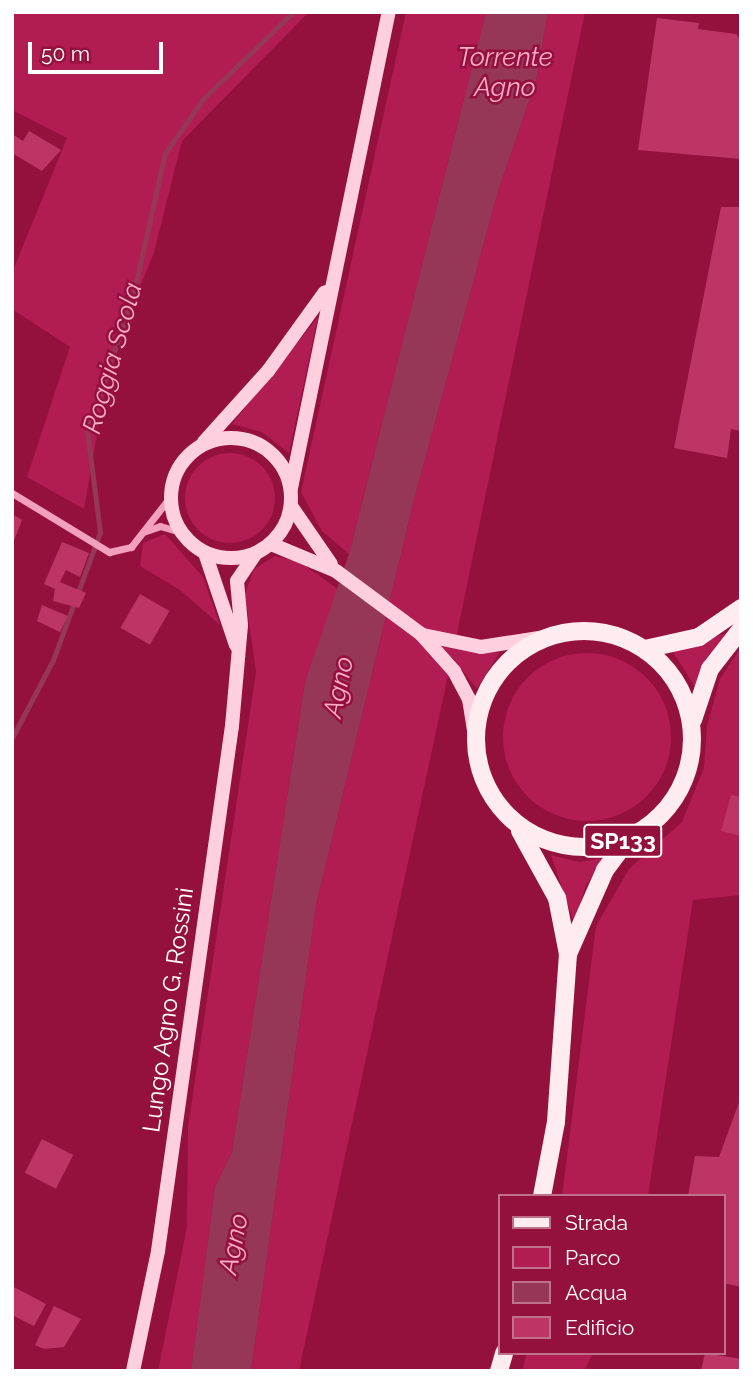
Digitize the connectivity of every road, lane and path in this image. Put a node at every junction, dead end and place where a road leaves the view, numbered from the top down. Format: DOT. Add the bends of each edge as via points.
graph roads {
  1 [pos="389,12"];
  2 [pos="328,288"];
  3 [pos="201,445"];
  4 [pos="290,488"];
  5 [pos="12,493"];
  6 [pos="170,497"];
  7 [pos="291,506"];
  8 [pos="181,532"];
  9 [pos="143,533"];
  10 [pos="271,544"];
  11 [pos="205,553"];
  12 [pos="256,554"];
  13 [pos="336,571"];
  14 [pos="741,608"];
  15 [pos="741,629"];
  16 [pos="421,634"];
  17 [pos="545,637"];
  18 [pos="645,649"];
  19 [pos="238,655"];
  20 [pos="692,723"];
  21 [pos="475,738"];
  22 [pos="516,825"];
  23 [pos="628,839"];
  24 [pos="568,954"];
  25 [pos="542,1194"];
  26 [pos="133,1371"];
  1 -- 2 [label="main road"];
  2 -- 3 [label="main road" via="268,372"];
  2 -- 4 [label="main road"];
  3 -- 4 [label="main road" via="239,438 258,443 274,455"];
  3 -- 6 [label="main road" via="179,467"];
  4 -- 7 [label="main road"];
  5 -- 9 [label="street" via="110,552 131,547"];
  6 -- 8 [label="main road"];
  6 -- 9 [label="street"];
  7 -- 10 [label="main road, Lungo Agno G. Rossini"];
  7 -- 13 [label="main road" via="308,537"];
  8 -- 9 [label="street" via="160,526"];
  8 -- 11 [label="main road"];
  10 -- 12 [label="main road, Lungo Agno G. Rossini"];
  10 -- 13 [label="main road"];
  11 -- 12 [label="main road, Lungo Agno G. Rossini" via="230,558"];
  11 -- 19 [label="main road, Lungo Agno G. Rossini"];
  12 -- 19 [label="main road, Lungo Agno G. Rossini" via="237,581"];
  13 -- 16 [label="main road"];
  14 -- 18 [label="main road" via="699,637"];
  15 -- 20 [label="main road, SP133" via="710,670"];
  16 -- 17 [label="main road" via="481,647"];
  16 -- 21 [label="main road" via="464,690"];
  17 -- 18 [label="main road, SP133" via="579,631 602,633"];
  17 -- 21 [label="main road, SP133" via="517,653 494,677 480,706"];
  18 -- 20 [label="main road, SP133" via="667,669"];
  19 -- 26 [label="main road, Lungo Agno G. Rossini" via="158,1251"];
  20 -- 23 [label="main road, SP133" via="691,759 680,792 658,820"];
  21 -- 22 [label="main road, SP133" via="480,771 494,801"];
  22 -- 23 [label="main road, SP133" via="570,848"];
  22 -- 24 [label="main road, SP133" via="556,898"];
  23 -- 24 [label="main road, SP133" via="605,870"];
  24 -- 25 [label="main road, SP133" via="556,1122"];
}
